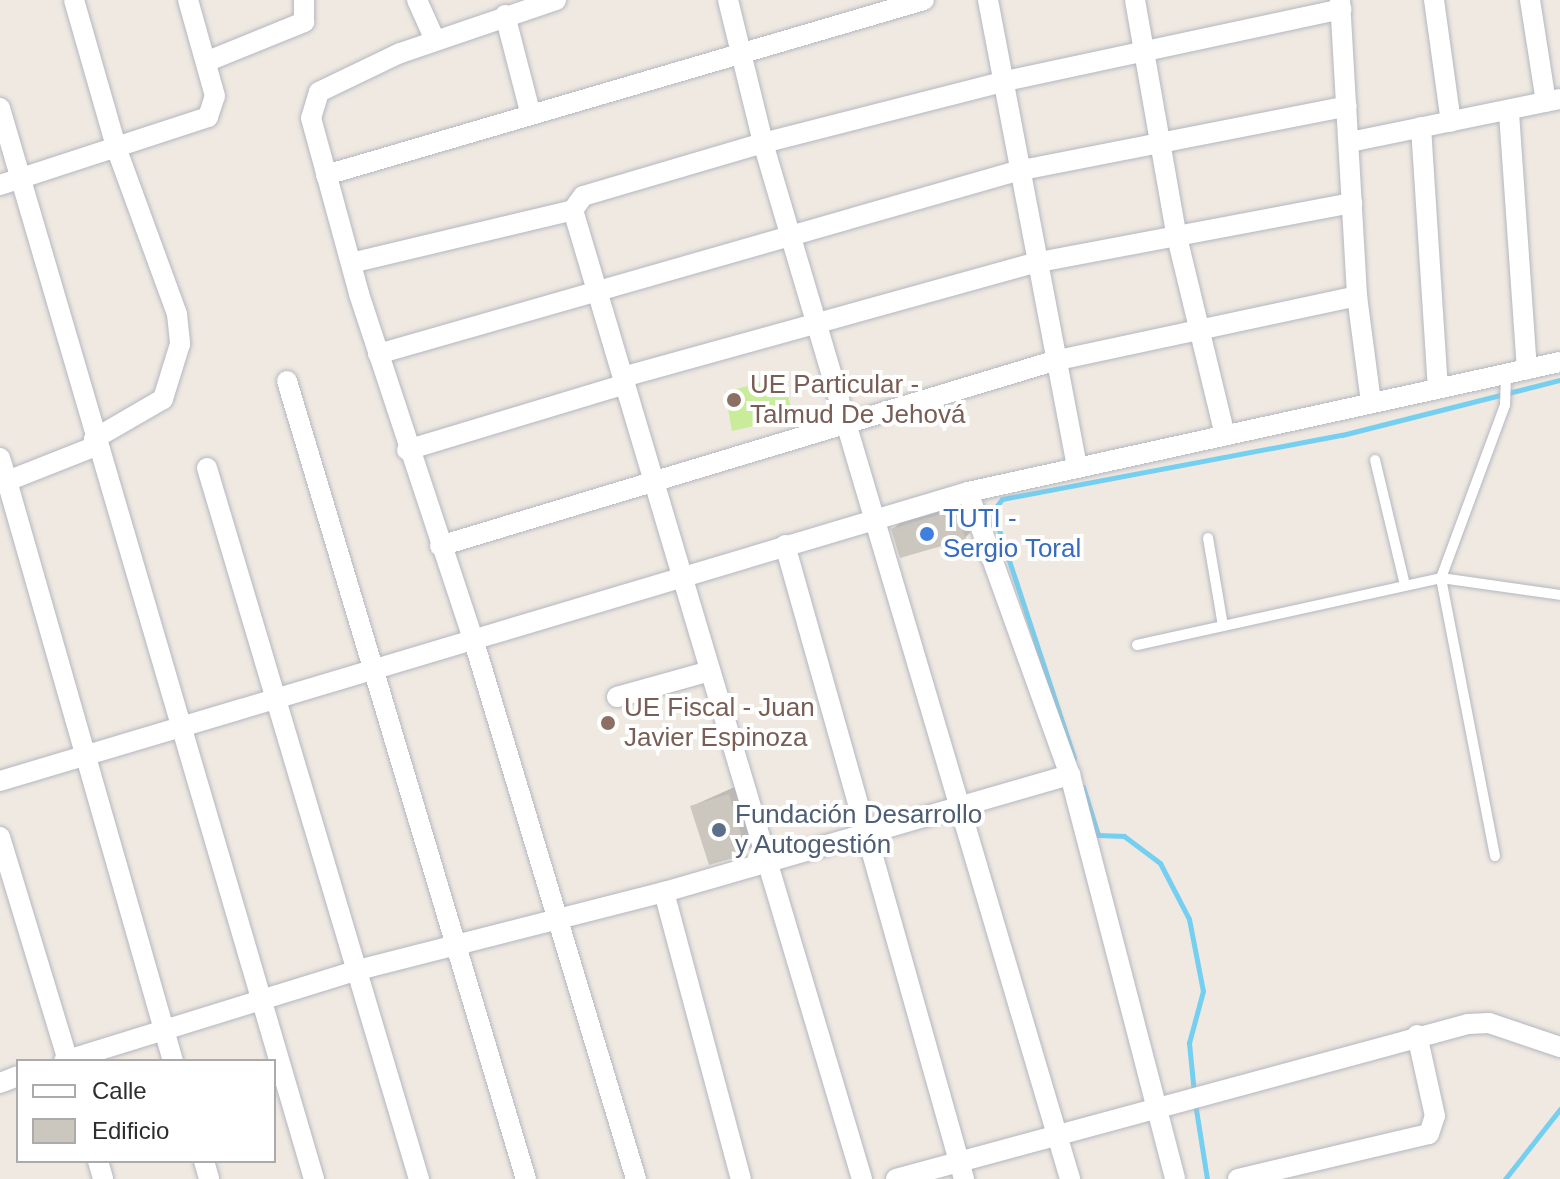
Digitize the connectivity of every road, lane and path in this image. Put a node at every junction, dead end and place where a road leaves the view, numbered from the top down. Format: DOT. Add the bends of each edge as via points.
graph roads {
  1 [pos="74,0"];
  2 [pos="188,0"];
  3 [pos="304,0"];
  4 [pos="417,0"];
  5 [pos="556,0"];
  6 [pos="728,0"];
  7 [pos="924,0"];
  8 [pos="988,0"];
  9 [pos="1135,0"];
  10 [pos="1434,0"];
  11 [pos="1530,0"];
  12 [pos="1340,4"];
  13 [pos="505,15"];
  14 [pos="435,40"];
  15 [pos="739,49"];
  16 [pos="1147,49"];
  17 [pos="208,61"];
  18 [pos="1006,81"];
  19 [pos="1553,101"];
  20 [pos="1347,106"];
  21 [pos="0,108"];
  22 [pos="530,112"];
  23 [pos="1509,113"];
  24 [pos="1451,122"];
  25 [pos="1421,127"];
  26 [pos="1161,139"];
  27 [pos="1350,142"];
  28 [pos="763,143"];
  29 [pos="117,150"];
  30 [pos="1017,171"];
  31 [pos="326,175"];
  32 [pos="20,179"];
  33 [pos="0,185"];
  34 [pos="1352,203"];
  35 [pos="573,210"];
  36 [pos="791,233"];
  37 [pos="1177,237"];
  38 [pos="351,263"];
  39 [pos="1034,263"];
  40 [pos="595,291"];
  41 [pos="1357,296"];
  42 [pos="818,324"];
  43 [pos="1198,328"];
  44 [pos="378,354"];
  45 [pos="1054,361"];
  46 [pos="1560,362"];
  47 [pos="1527,369"];
  48 [pos="1506,373"];
  49 [pos="287,381"];
  50 [pos="624,381"];
  51 [pos="1438,387"];
  52 [pos="1371,403"];
  53 [pos="848,421"];
  54 [pos="1225,435"];
  55 [pos="95,442"];
  56 [pos="407,450"];
  57 [pos="0,458"];
  58 [pos="1375,460"];
  59 [pos="1077,467"];
  60 [pos="207,468"];
  61 [pos="651,477"];
  62 [pos="3,482"];
  63 [pos="968,492"];
  64 [pos="875,518"];
  65 [pos="1208,538"];
  66 [pos="785,545"];
  67 [pos="440,546"];
  68 [pos="680,576"];
  69 [pos="1441,578"];
  70 [pos="1405,585"];
  71 [pos="1560,595"];
  72 [pos="1223,626"];
  73 [pos="475,645"];
  74 [pos="1137,645"];
  75 [pos="710,671"];
  76 [pos="376,673"];
  77 [pos="279,697"];
  78 [pos="617,697"];
  79 [pos="183,727"];
  80 [pos="86,758"];
  81 [pos="1070,775"];
  82 [pos="0,781"];
  83 [pos="965,804"];
  84 [pos="868,834"];
  85 [pos="0,837"];
  86 [pos="1495,856"];
  87 [pos="768,862"];
  88 [pos="664,892"];
  89 [pos="552,920"];
  90 [pos="459,946"];
  91 [pos="358,970"];
  92 [pos="262,1001"];
  93 [pos="164,1032"];
  94 [pos="1417,1035"];
  95 [pos="1560,1047"];
  96 [pos="65,1059"];
  97 [pos="73,1059"];
  98 [pos="172,1059"];
  99 [pos="1156,1103"];
  100 [pos="1057,1137"];
  101 [pos="962,1170"];
  102 [pos="1321,1170"];
  103 [pos="314,1179"];
  104 [pos="419,1179"];
  105 [pos="526,1179"];
  106 [pos="636,1179"];
  107 [pos="741,1179"];
  108 [pos="862,1179"];
  109 [pos="896,1179"];
  110 [pos="1070,1179"];
  111 [pos="1175,1179"];
  112 [pos="1238,1179"];
  1 -- 29 [label="street"];
  2 -- 17 [label="street"];
  3 -- 17 [label="street" via="304,22"];
  4 -- 14 [label="street"];
  5 -- 13 [label="street"];
  6 -- 15 [label="street"];
  7 -- 15 [label="street"];
  8 -- 18 [label="street"];
  9 -- 16 [label="street"];
  10 -- 24 [label="street"];
  11 -- 19 [label="street"];
  12 -- 16 [label="street"];
  12 -- 20 [label="street"];
  13 -- 14 [label="street"];
  13 -- 22 [label="street"];
  14 -- 31 [label="street" via="319,92 311,118"];
  15 -- 22 [label="street"];
  15 -- 28 [label="street"];
  16 -- 18 [label="street"];
  16 -- 26 [label="street"];
  17 -- 29 [label="street" via="215,96 208,117"];
  18 -- 28 [label="street"];
  18 -- 30 [label="street"];
  19 -- 23 [label="street"];
  20 -- 26 [label="street"];
  20 -- 27 [label="street"];
  21 -- 32 [label="street"];
  22 -- 31 [label="street"];
  23 -- 24 [label="street"];
  23 -- 47 [label="street"];
  24 -- 25 [label="street"];
  25 -- 27 [label="street"];
  25 -- 51 [label="street"];
  26 -- 30 [label="street"];
  26 -- 37 [label="street"];
  27 -- 34 [label="street"];
  28 -- 35 [label="street" via="583,196"];
  28 -- 36 [label="street"];
  29 -- 32 [label="street"];
  29 -- 55 [label="street" via="177,314 180,344 163,399"];
  30 -- 36 [label="street"];
  30 -- 39 [label="street"];
  31 -- 38 [label="street"];
  32 -- 33 [label="street"];
  32 -- 55 [label="street"];
  34 -- 37 [label="street"];
  34 -- 41 [label="street"];
  35 -- 38 [label="street"];
  35 -- 40 [label="street"];
  36 -- 40 [label="street"];
  36 -- 42 [label="street"];
  37 -- 39 [label="street"];
  37 -- 43 [label="street"];
  38 -- 44 [label="street"];
  39 -- 42 [label="street"];
  39 -- 45 [label="street"];
  40 -- 44 [label="street"];
  40 -- 50 [label="street"];
  41 -- 43 [label="street"];
  41 -- 52 [label="street"];
  42 -- 50 [label="street"];
  42 -- 53 [label="street"];
  43 -- 45 [label="street"];
  43 -- 54 [label="street"];
  44 -- 56 [label="street"];
  45 -- 53 [label="street"];
  45 -- 59 [label="street"];
  46 -- 47 [label="street"];
  47 -- 48 [label="street"];
  48 -- 51 [label="street"];
  48 -- 69 [label="lane" via="1505,405"];
  49 -- 76 [label="street"];
  50 -- 56 [label="street"];
  50 -- 61 [label="street"];
  51 -- 52 [label="street"];
  52 -- 54 [label="street"];
  53 -- 61 [label="street"];
  53 -- 64 [label="street"];
  54 -- 59 [label="street"];
  55 -- 62 [label="street"];
  55 -- 79 [label="street"];
  56 -- 67 [label="street"];
  57 -- 62 [label="street"];
  58 -- 70 [label="lane"];
  59 -- 63 [label="street"];
  60 -- 77 [label="street"];
  61 -- 67 [label="street"];
  61 -- 68 [label="street"];
  62 -- 80 [label="street"];
  63 -- 64 [label="street"];
  63 -- 81 [label="street"];
  64 -- 66 [label="street"];
  64 -- 83 [label="street"];
  65 -- 72 [label="lane"];
  66 -- 68 [label="street"];
  66 -- 84 [label="street"];
  67 -- 73 [label="street"];
  68 -- 73 [label="street"];
  68 -- 75 [label="street"];
  69 -- 70 [label="lane"];
  69 -- 71 [label="lane"];
  69 -- 86 [label="lane"];
  70 -- 72 [label="lane"];
  72 -- 74 [label="lane"];
  73 -- 76 [label="street"];
  73 -- 89 [label="street"];
  75 -- 78 [label="street"];
  75 -- 87 [label="street"];
  76 -- 77 [label="street"];
  76 -- 90 [label="street"];
  77 -- 79 [label="street"];
  77 -- 91 [label="street"];
  79 -- 80 [label="street"];
  79 -- 92 [label="street"];
  80 -- 82 [label="street"];
  80 -- 93 [label="street"];
  81 -- 83 [label="street"];
  81 -- 99 [label="street"];
  83 -- 84 [label="street"];
  83 -- 100 [label="street"];
  84 -- 87 [label="street"];
  84 -- 101 [label="street"];
  85 -- 96 [label="street"];
  87 -- 88 [label="street"];
  87 -- 108 [label="street"];
  88 -- 89 [label="street"];
  88 -- 107 [label="street"];
  89 -- 90 [label="street"];
  89 -- 106 [label="street"];
  90 -- 91 [label="street"];
  90 -- 105 [label="street"];
  91 -- 92 [label="street"];
  91 -- 104 [label="street"];
  92 -- 93 [label="street"];
  92 -- 103 [label="street"];
  93 -- 97 [label="street"];
  93 -- 98 [label="street"];
  94 -- 95 [label="street" via="1489,1023"];
  94 -- 99 [label="street"];
  94 -- 102 [label="street" via="1435,1116 1429,1134"];
  99 -- 100 [label="street"];
  99 -- 111 [label="street"];
  100 -- 101 [label="street"];
  100 -- 110 [label="street"];
  101 -- 109 [label="street"];
  102 -- 112 [label="street"];
}
